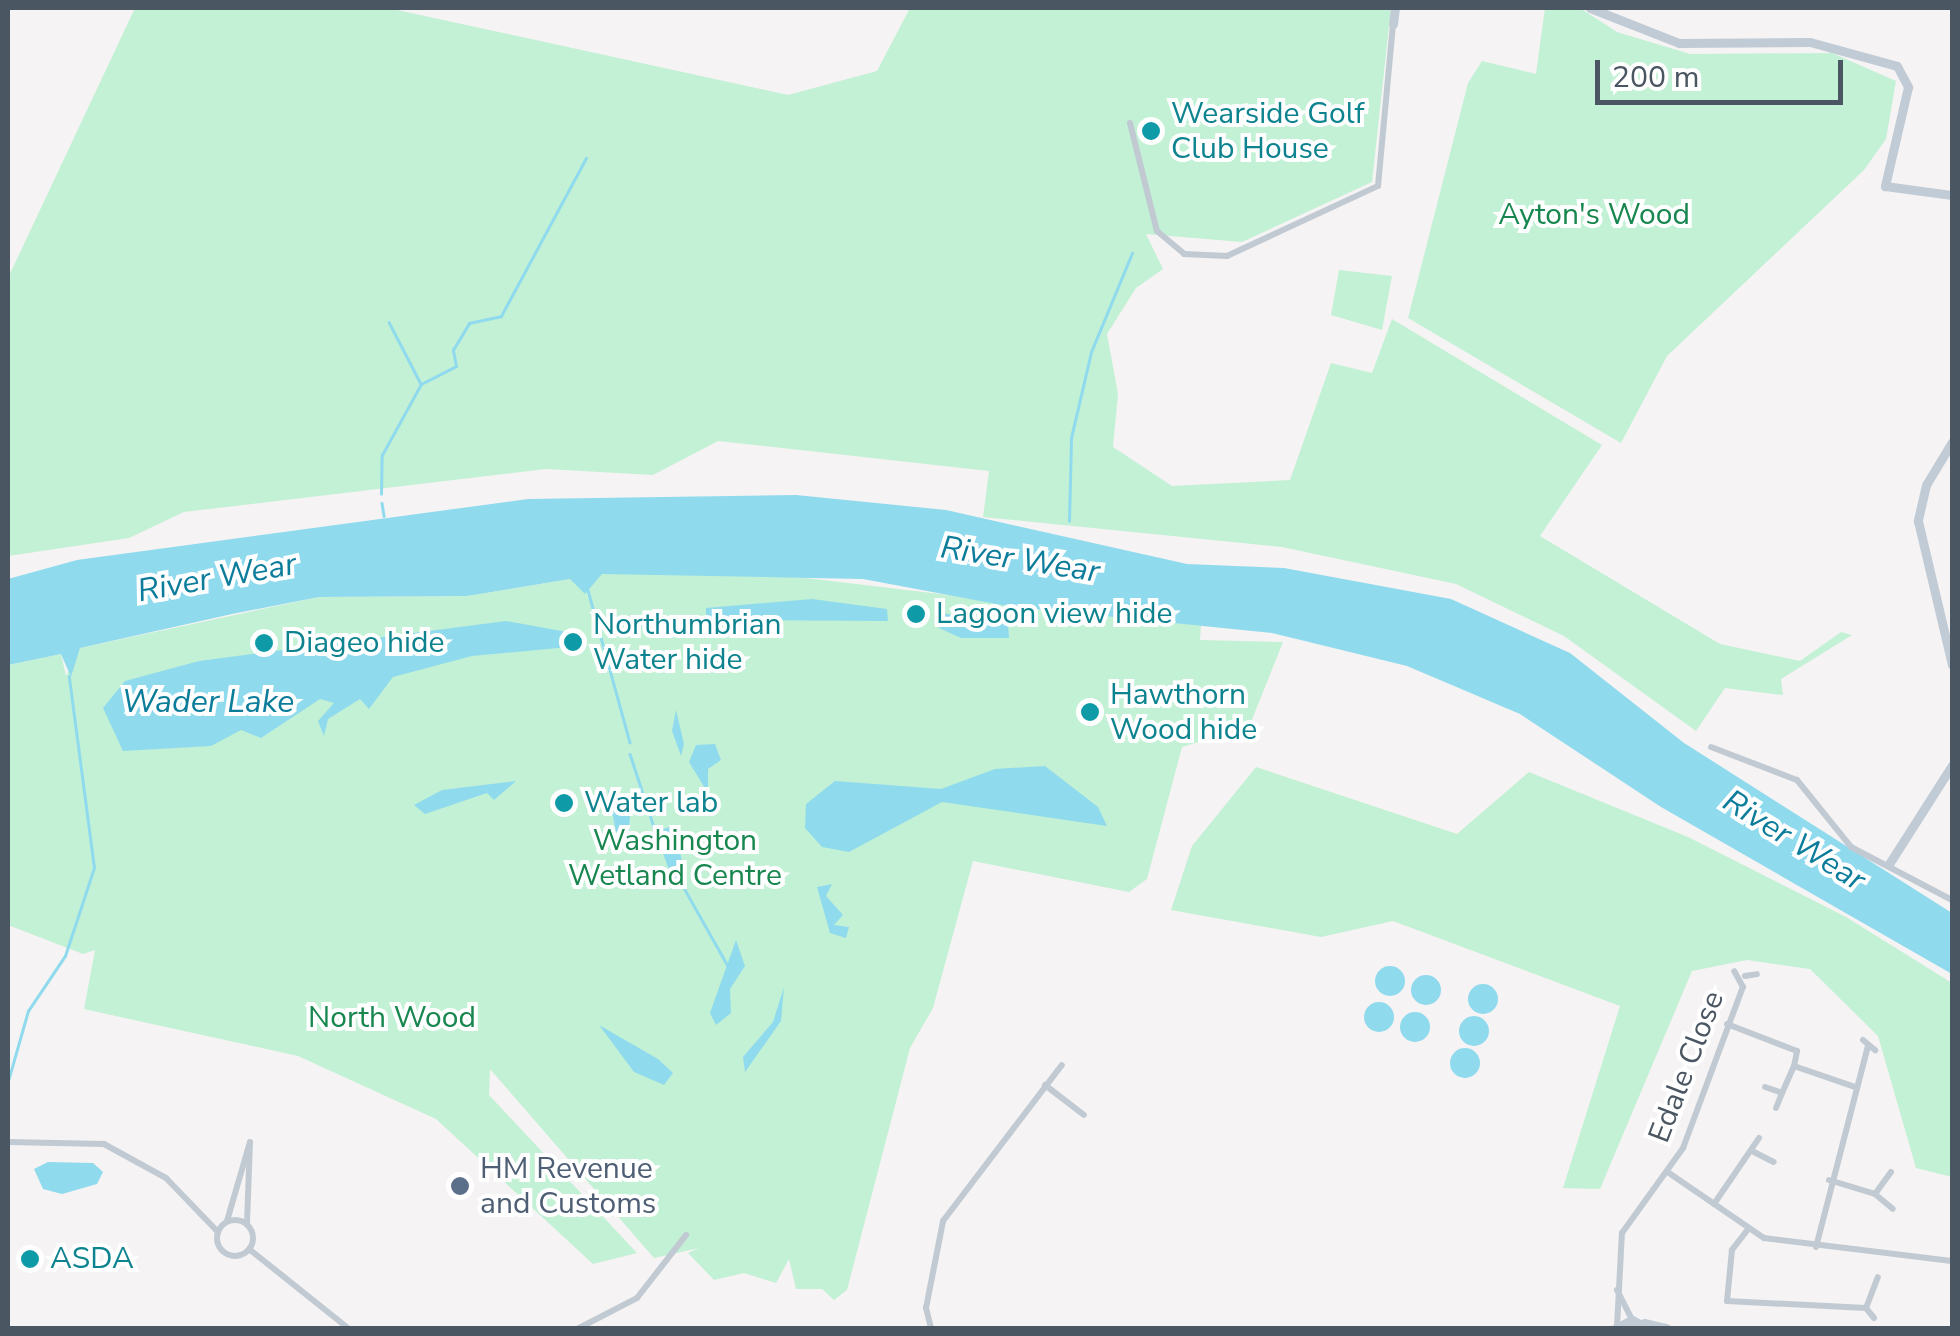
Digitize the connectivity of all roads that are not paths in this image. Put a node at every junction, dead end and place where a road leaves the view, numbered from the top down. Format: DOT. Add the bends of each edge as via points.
graph roads {
  1 [pos="1395,8"];
  2 [pos="1590,8"];
  3 [pos="1393,24"];
  4 [pos="1130,123"];
  5 [pos="1952,195"];
  6 [pos="1952,442"];
  7 [pos="1952,665"];
  8 [pos="1711,747"];
  9 [pos="1952,765"];
  10 [pos="1889,864"];
  11 [pos="1952,900"];
  12 [pos="1734,971"];
  13 [pos="1757,974"];
  14 [pos="1745,976"];
  15 [pos="1727,1024"];
  16 [pos="1868,1046"];
  17 [pos="1062,1065"];
  18 [pos="1794,1066"];
  19 [pos="1045,1085"];
  20 [pos="1766,1087"];
  21 [pos="1855,1087"];
  22 [pos="1782,1092"];
  23 [pos="1776,1108"];
  24 [pos="1084,1115"];
  25 [pos="1759,1138"];
  26 [pos="8,1142"];
  27 [pos="1754,1152"];
  28 [pos="1774,1162"];
  29 [pos="1891,1172"];
  30 [pos="1668,1173"];
  31 [pos="1829,1180"];
  32 [pos="1874,1194"];
  33 [pos="1714,1204"];
  34 [pos="1892,1208"];
  35 [pos="226,1222"];
  36 [pos="248,1226"];
  37 [pos="1749,1228"];
  38 [pos="218,1232"];
  39 [pos="686,1235"];
  40 [pos="1816,1247"];
  41 [pos="248,1249"];
  42 [pos="1952,1261"];
  43 [pos="1878,1277"];
  44 [pos="1616,1289"];
  45 [pos="1866,1308"];
  46 [pos="1874,1318"];
  47 [pos="1640,1324"];
  48 [pos="348,1328"];
  49 [pos="579,1328"];
  50 [pos="931,1328"];
  51 [pos="1617,1328"];
  52 [pos="1666,1328"];
  1 -- 3 [label="street"];
  2 -- 5 [label="street" via="1678,43 1810,42 1897,66 1908,87 1885,186"];
  3 -- 4 [label="street" via="1378,186 1226,256 1184,254 1157,231"];
  6 -- 7 [label="street" via="1918,521"];
  8 -- 10 [label="street" via="1797,780 1850,847"];
  9 -- 10 [label="street"];
  10 -- 11 [label="street"];
  12 -- 14 [label="street, Edale Close"];
  13 -- 14 [label="street"];
  14 -- 15 [label="street, Edale Close"];
  15 -- 18 [label="street" via="1798,1052"];
  15 -- 30 [label="street, Edale Close"];
  16 -- 21 [label="street"];
  17 -- 19 [label="street"];
  18 -- 21 [label="street"];
  18 -- 22 [label="street"];
  19 -- 24 [label="street"];
  19 -- 50 [label="street" via="943,1221 926,1308"];
  20 -- 22 [label="street"];
  21 -- 31 [label="street"];
  22 -- 23 [label="street"];
  25 -- 27 [label="street"];
  26 -- 38 [label="street" via="104,1144 166,1178"];
  27 -- 28 [label="street"];
  27 -- 33 [label="street" via="1741,1154"];
  29 -- 32 [label="street"];
  30 -- 33 [label="street"];
  30 -- 44 [label="street, Edale Close" via="1622,1233"];
  31 -- 32 [label="street"];
  31 -- 40 [label="street"];
  32 -- 34 [label="street"];
  33 -- 37 [label="street"];
  35 -- 36 [label="street"];
  35 -- 36 [label="street" via="250,1142"];
  35 -- 38 [label="street"];
  36 -- 41 [label="street"];
  37 -- 40 [label="street"];
  37 -- 45 [label="street" via="1732,1250 1728,1301"];
  38 -- 41 [label="street" via="224,1252"];
  39 -- 49 [label="street" via="649,1284"];
  40 -- 42 [label="street"];
  41 -- 48 [label="street"];
  43 -- 45 [label="street"];
  44 -- 47 [label="street"];
  44 -- 51 [label="street, Edale Close"];
  45 -- 46 [label="street"];
  47 -- 51 [label="street"];
  47 -- 52 [label="street"];
}
